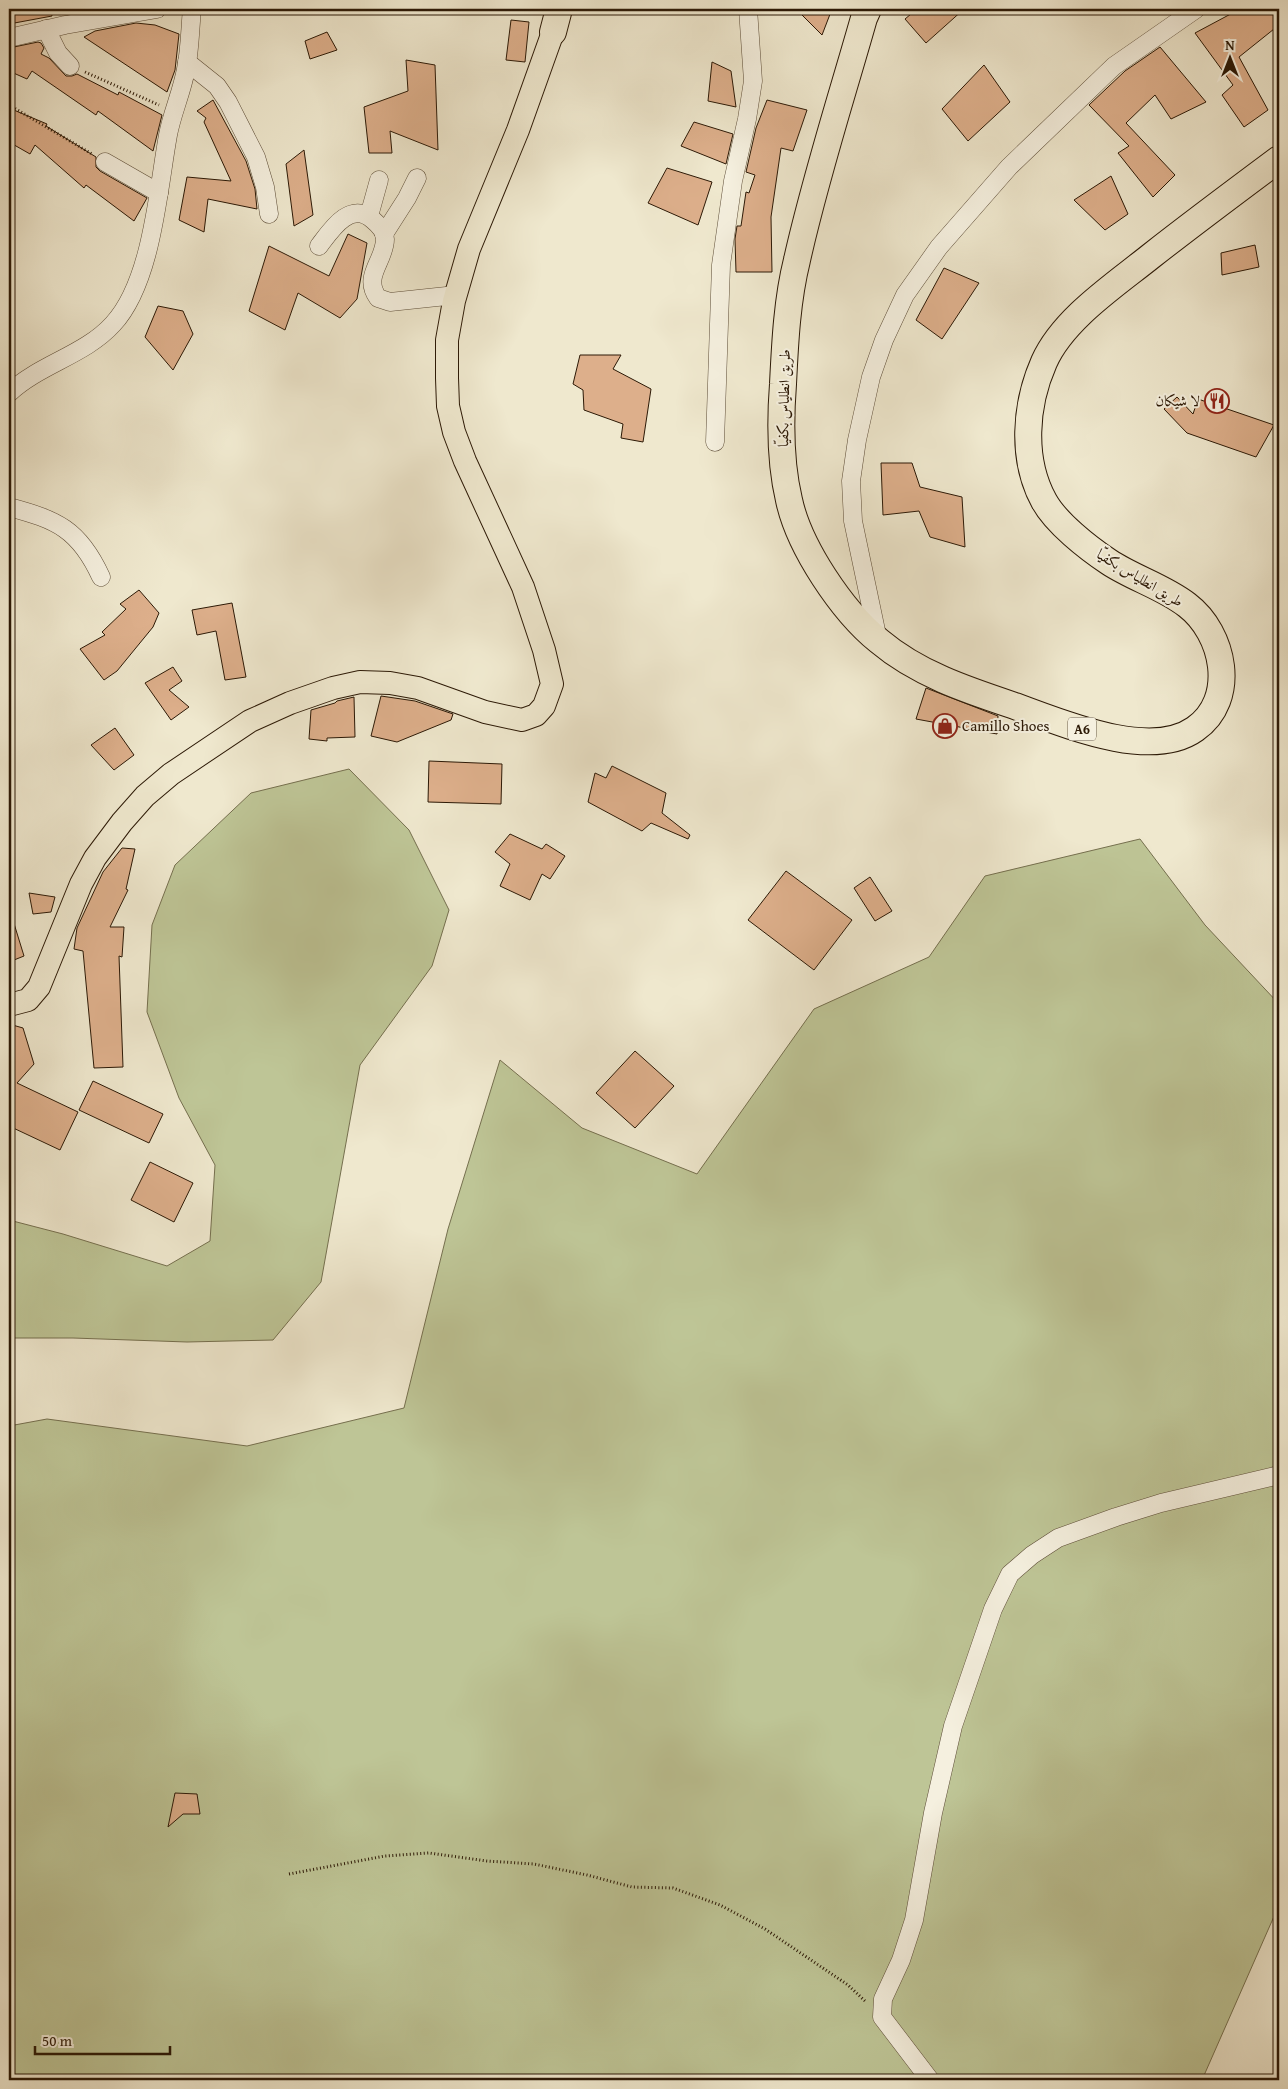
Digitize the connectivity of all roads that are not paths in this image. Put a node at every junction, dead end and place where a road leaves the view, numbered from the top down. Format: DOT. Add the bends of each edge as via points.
graph roads {
  1 [pos="157,9"];
  2 [pos="192,9"];
  3 [pos="748,9"];
  4 [pos="1196,9"];
  5 [pos="864,12"];
  6 [pos="554,17"];
  7 [pos="46,29"];
  8 [pos="9,38"];
  9 [pos="187,62"];
  10 [pos="70,66"];
  11 [pos="1279,159"];
  12 [pos="105,162"];
  13 [pos="417,178"];
  14 [pos="379,180"];
  15 [pos="159,193"];
  16 [pos="269,214"];
  17 [pos="368,216"];
  18 [pos="384,234"];
  19 [pos="319,246"];
  20 [pos="456,295"];
  21 [pos="9,392"];
  22 [pos="715,442"];
  23 [pos="9,507"];
  24 [pos="101,577"];
  25 [pos="878,641"];
  26 [pos="9,1005"];
  27 [pos="1279,1475"];
  28 [pos="930,2080"];
  1 -- 7 [label="street"];
  2 -- 9 [label="street"];
  3 -- 22 [label="street" via="753,81 732,181 721,265"];
  4 -- 25 [label="street" via="1114,66 1009,167 939,247 905,295 871,377 852,480 853,521"];
  5 -- 25 [label="highway, طريق انطلياس بكفيّا / A6" via="796,263 785,337 781,444 789,504 802,536 844,607"];
  6 -- 20 [label="main road" via="518,130 469,249"];
  7 -- 8 [label="street"];
  7 -- 10 [label="street" via="58,54"];
  9 -- 15 [label="street" via="173,112"];
  9 -- 16 [label="street" via="217,86 228,102 256,158"];
  11 -- 25 [label="highway, طريق انطلياس بكفيّا / A6" via="1107,290 1064,331 1044,360 1031,403 1028,437 1032,470 1045,502 1066,526 1110,563 1188,606 1216,644 1223,672 1211,714 1195,730 1170,741 1140,741 1094,734 931,675"];
  12 -- 15 [label="street"];
  13 -- 18 [label="street"];
  14 -- 17 [label="street"];
  15 -- 21 [label="street" via="139,275 123,312 106,331"];
  17 -- 18 [label="street"];
  17 -- 19 [label="street" via="356,213 342,218"];
  18 -- 20 [label="street" via="384,246 372,274 378,298 390,302"];
  20 -- 26 [label="main road" via="448,340 448,406 465,461 523,587 544,650 552,684 544,706 536,715 522,720 485,712 418,688 390,682 360,682 290,703 250,722 171,774 122,822 95,858 81,884 39,987 28,1000"];
  23 -- 24 [label="street" via="44,517 73,534 94,561"];
  27 -- 28 [label="street" via="1116,1516 1058,1538 1010,1574 993,1608 953,1726 914,1920 884,1999 882,2017"];
}
